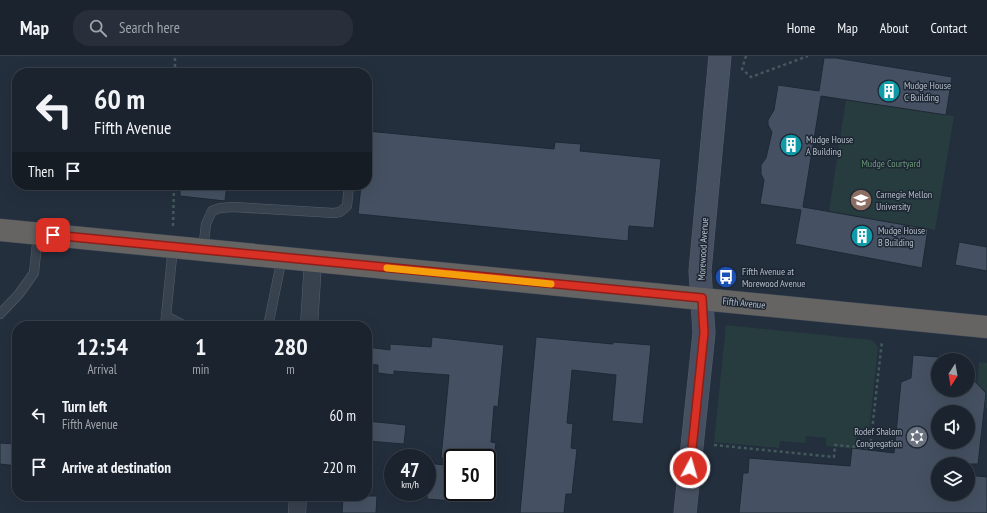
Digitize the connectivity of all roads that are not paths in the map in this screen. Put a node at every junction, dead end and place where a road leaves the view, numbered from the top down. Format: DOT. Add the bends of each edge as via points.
graph roads {
  1 [pos="720,56"];
  2 [pos="349,190"];
  3 [pos="0,230"];
  4 [pos="38,234"];
  5 [pos="173,247"];
  6 [pos="203,250"];
  7 [pos="282,258"];
  8 [pos="313,261"];
  9 [pos="702,298"];
  10 [pos="0,314"];
  11 [pos="166,316"];
  12 [pos="166,321"];
  13 [pos="176,321"];
  14 [pos="269,321"];
  15 [pos="309,321"];
  16 [pos="987,326"];
  17 [pos="298,501"];
  18 [pos="297,513"];
  19 [pos="686,513"];
  1 -- 9 [label="main road, Morewood Avenue" via="700,271"];
  2 -- 6 [label="lane" via="347,206 334,213 233,207 212,211 206,224"];
  3 -- 4 [label="highway, Fifth Avenue"];
  4 -- 5 [label="highway, Fifth Avenue"];
  4 -- 10 [label="lane" via="34,273"];
  5 -- 6 [label="highway, Fifth Avenue"];
  5 -- 11 [label="lane"];
  6 -- 7 [label="highway, Fifth Avenue"];
  7 -- 8 [label="highway, Fifth Avenue"];
  7 -- 14 [label="lane"];
  8 -- 9 [label="highway, Fifth Avenue"];
  8 -- 15 [label="street"];
  9 -- 16 [label="highway, Fifth Avenue"];
  9 -- 19 [label="main road, Morewood Avenue" via="704,333"];
  11 -- 12 [label="lane"];
  11 -- 13 [label="lane"];
  17 -- 18 [label="street"];
}
